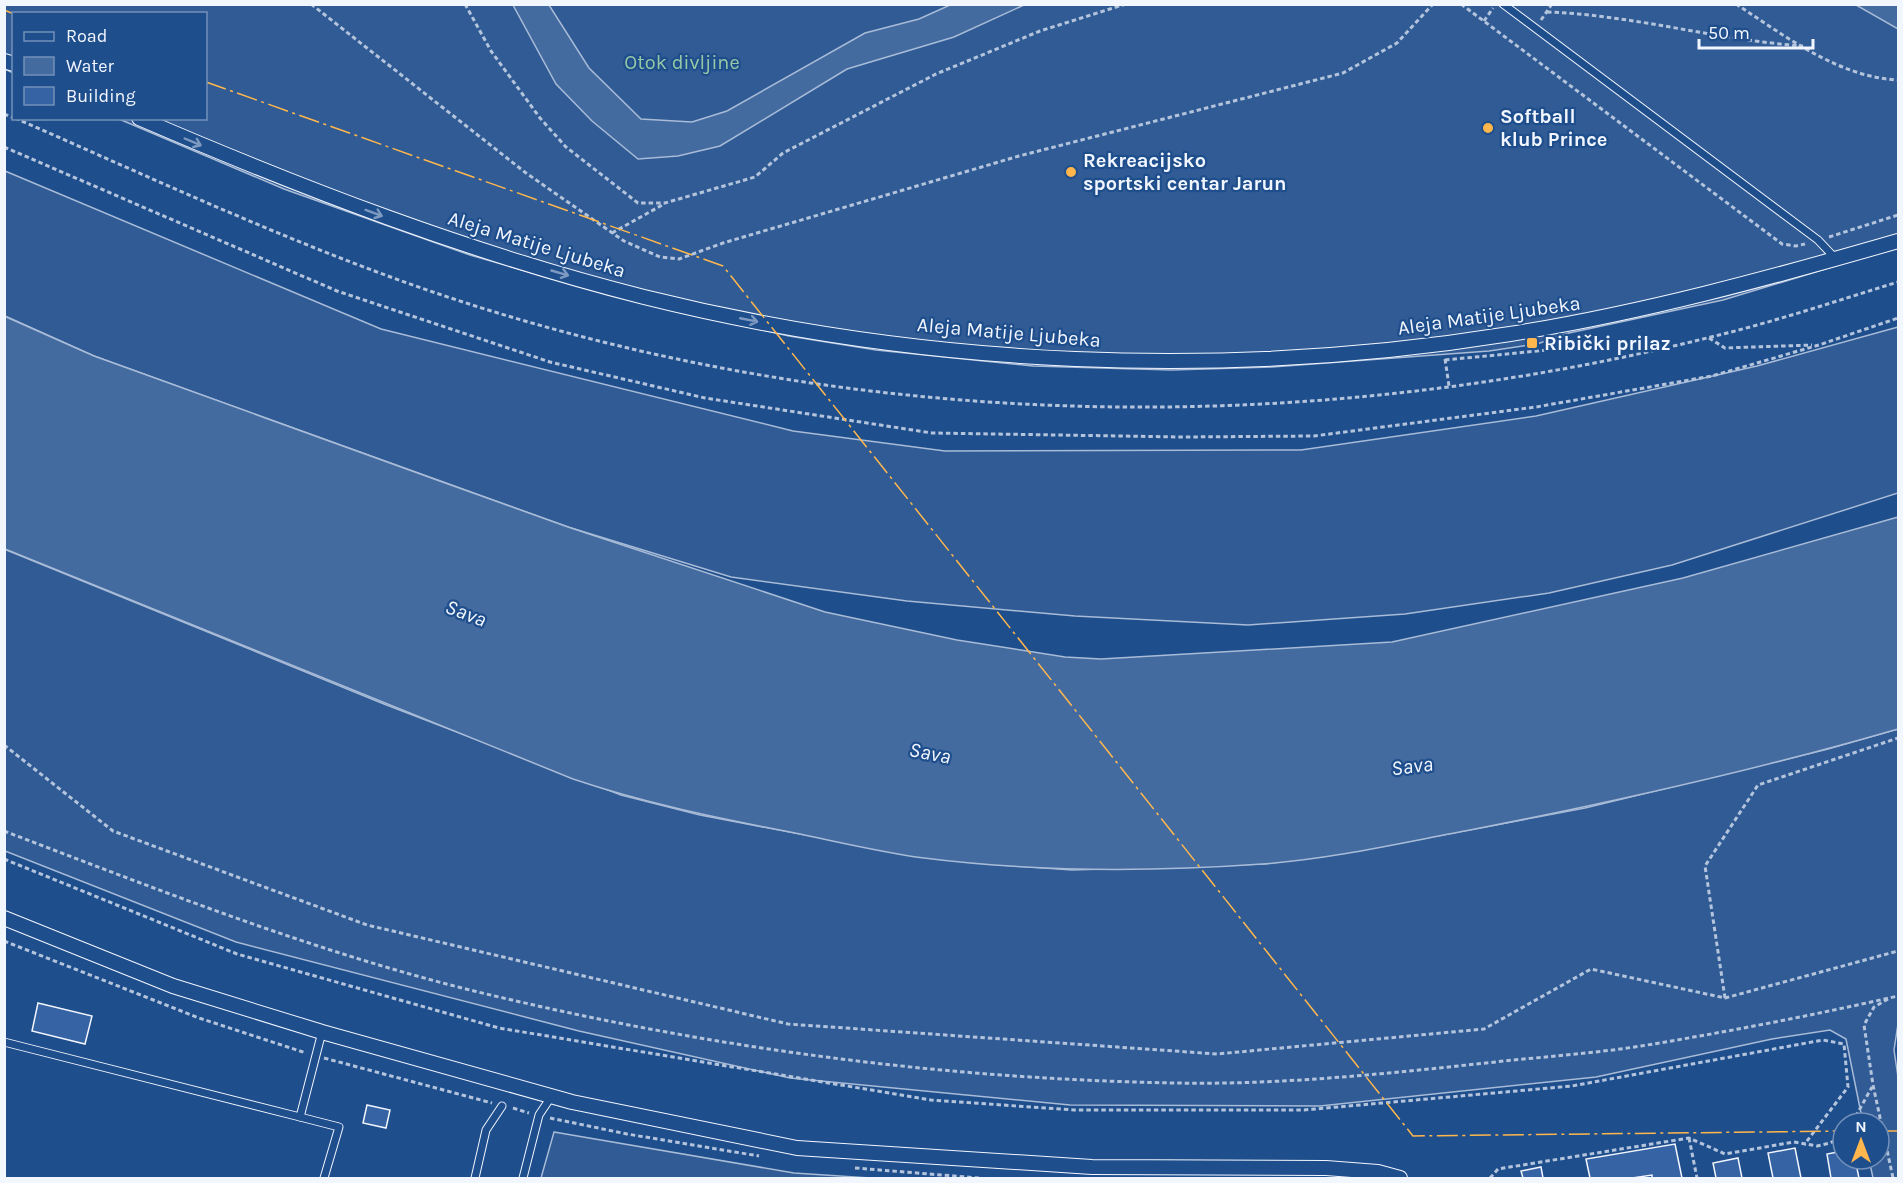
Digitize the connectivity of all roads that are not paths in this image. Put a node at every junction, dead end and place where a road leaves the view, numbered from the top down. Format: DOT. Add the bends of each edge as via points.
graph roads {
  1 [pos="1503,4"];
  2 [pos="144,120"];
  3 [pos="1899,241"];
  4 [pos="1836,259"];
  5 [pos="4,918"];
  6 [pos="322,1032"];
  7 [pos="4,1042"];
  8 [pos="553,1095"];
  9 [pos="502,1106"];
  10 [pos="300,1117"];
  11 [pos="324,1179"];
  12 [pos="475,1179"];
  13 [pos="523,1179"];
  14 [pos="1400,1179"];
  1 -- 4 [label="lane" via="1818,240"];
  2 -- 4 [label="street, Aleja Matije Ljubeka, one-way" via="279,178 413,227 568,276 747,320 981,353 1154,363 1315,356 1444,343 1673,303"];
  3 -- 4 [label="street, Aleja Matije Ljubeka"];
  5 -- 6 [label="street" via="173,986"];
  6 -- 8 [label="street"];
  6 -- 10 [label="lane"];
  7 -- 10 [label="lane"];
  8 -- 13 [label="lane" via="539,1115"];
  8 -- 14 [label="street" via="797,1148 1092,1167 1326,1168 1378,1172"];
  9 -- 12 [label="lane" via="486,1130"];
  10 -- 11 [label="lane" via="339,1127"];
}
